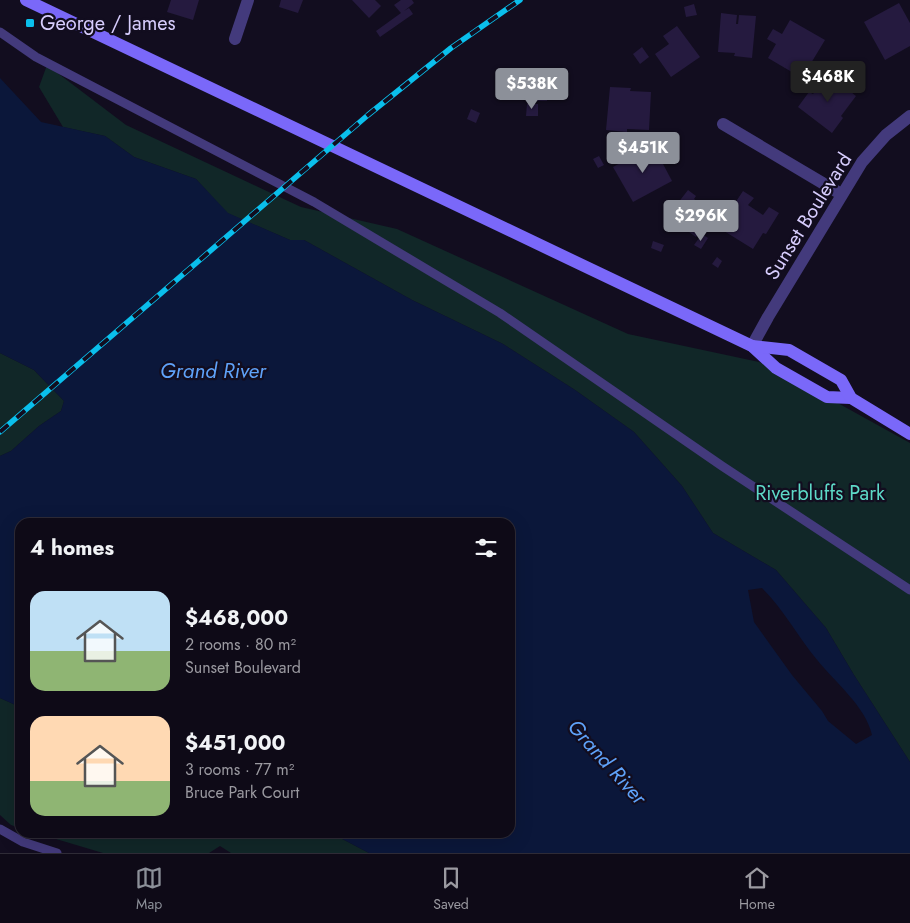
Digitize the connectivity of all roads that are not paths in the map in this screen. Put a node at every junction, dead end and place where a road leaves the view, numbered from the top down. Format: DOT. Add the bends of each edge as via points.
graph roads {
  1 [pos="26,0"];
  2 [pos="248,0"];
  3 [pos="0,32"];
  4 [pos="235,39"];
  5 [pos="910,116"];
  6 [pos="723,124"];
  7 [pos="841,194"];
  8 [pos="752,346"];
  9 [pos="851,398"];
  10 [pos="910,434"];
  11 [pos="910,590"];
  12 [pos="0,829"];
  13 [pos="15,837"];
  14 [pos="16,838"];
  15 [pos="57,853"];
  1 -- 8 [label="main road"];
  2 -- 4 [label="street"];
  3 -- 11 [label="lane" via="36,57 314,202 500,313"];
  5 -- 7 [label="street, Sunset Boulevard" via="886,135 862,162"];
  6 -- 7 [label="street"];
  7 -- 8 [label="street, Sunset Boulevard"];
  8 -- 9 [label="main road" via="776,368 827,397"];
  8 -- 9 [label="main road" via="789,350 841,380"];
  9 -- 10 [label="main road"];
  12 -- 13 [label="lane"];
  14 -- 15 [label="lane"];
}
